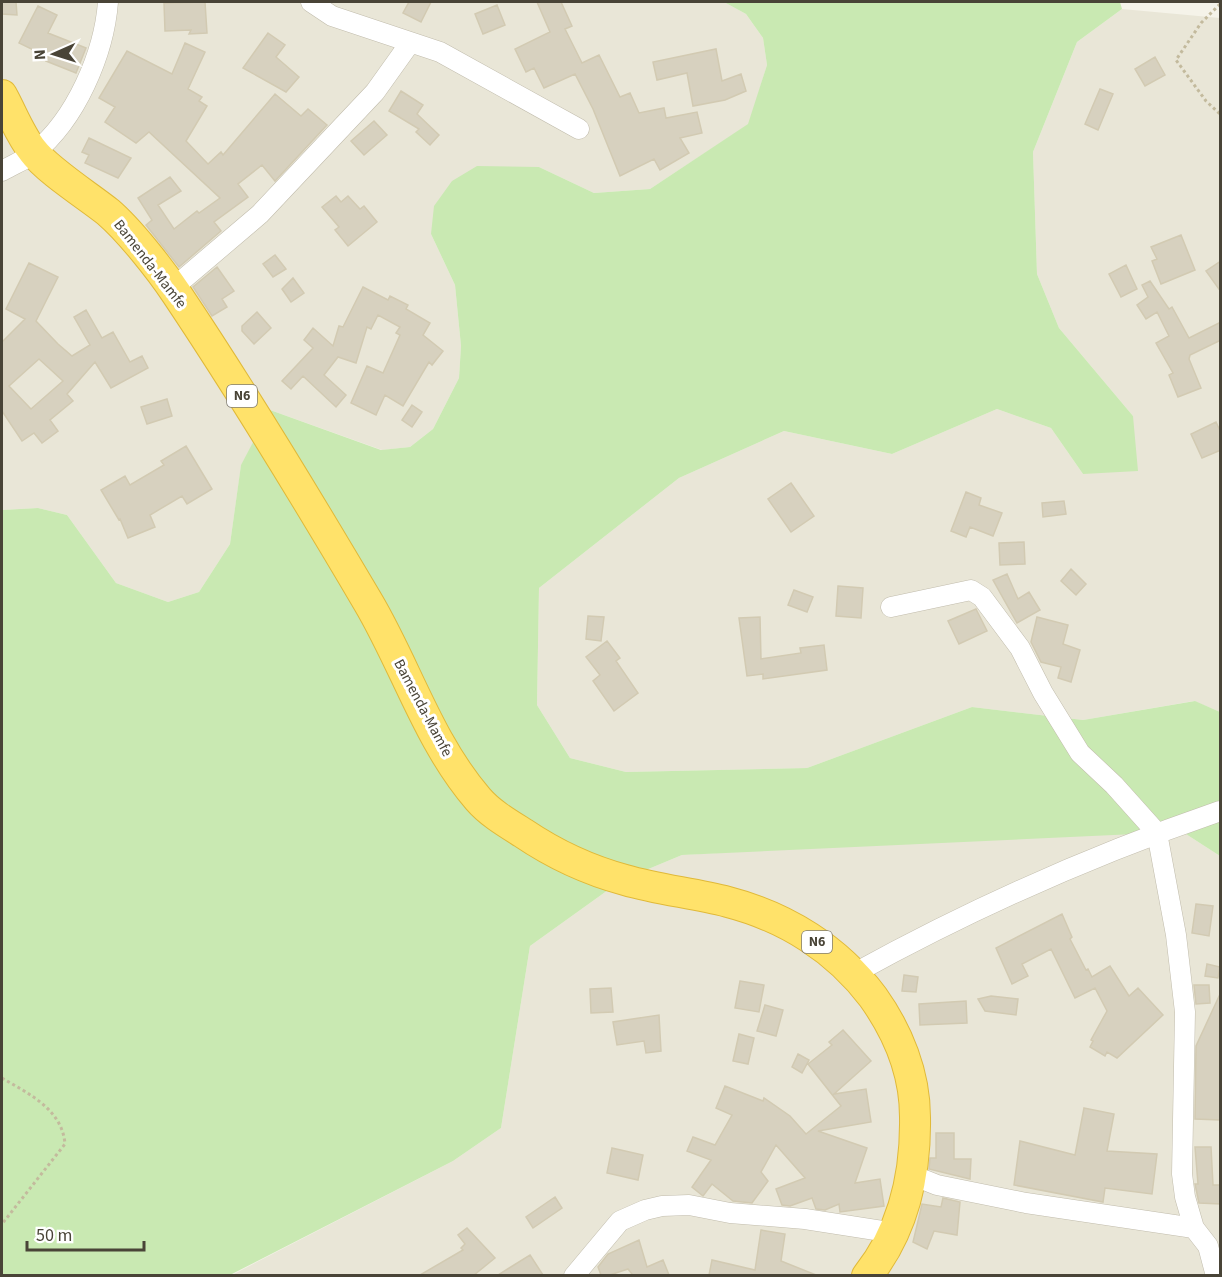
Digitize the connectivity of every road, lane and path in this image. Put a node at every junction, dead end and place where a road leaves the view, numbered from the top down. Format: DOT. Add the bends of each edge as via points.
graph roads {
  1 [pos="108,2"];
  2 [pos="310,2"];
  3 [pos="1221,4"];
  4 [pos="410,43"];
  5 [pos="2,95"];
  6 [pos="1221,114"];
  7 [pos="579,129"];
  8 [pos="34,153"];
  9 [pos="2,171"];
  10 [pos="173,288"];
  11 [pos="891,606"];
  12 [pos="1221,811"];
  13 [pos="1157,833"];
  14 [pos="855,973"];
  15 [pos="2,1078"];
  16 [pos="912,1175"];
  17 [pos="2,1224"];
  18 [pos="1194,1228"];
  19 [pos="895,1233"];
  20 [pos="574,1275"];
  21 [pos="867,1275"];
  22 [pos="1216,1275"];
  1 -- 8 [label="street" via="99,51 85,84 69,112"];
  2 -- 4 [label="street" via="332,16"];
  3 -- 6 [label="path" via="1201,23 1176,60 1206,101"];
  4 -- 7 [label="street" via="440,52"];
  4 -- 10 [label="street" via="375,92 260,214"];
  5 -- 8 [label="highway, Bamenda-Mamfe / N6"];
  8 -- 9 [label="street"];
  8 -- 10 [label="highway, Bamenda-Mamfe / N6" via="113,216"];
  10 -- 14 [label="highway, Bamenda-Mamfe / N6" via="284,461 369,604 434,734 475,796 540,845 577,864 622,880 727,901 765,914 815,941"];
  11 -- 13 [label="street" via="970,590 982,597 1020,648 1080,753"];
  12 -- 13 [label="street"];
  13 -- 14 [label="street" via="1012,895"];
  13 -- 18 [label="street" via="1181,966 1185,1012 1182,1174"];
  14 -- 16 [label="highway, Bamenda-Mamfe / N6" via="882,1009 908,1068 915,1105 916,1153"];
  15 -- 17 [label="path" via="44,1104 64,1128 65,1144"];
  16 -- 18 [label="street" via="937,1185 1002,1199"];
  16 -- 19 [label="highway, Bamenda-Mamfe / N6"];
  18 -- 22 [label="street" via="1208,1246"];
  19 -- 20 [label="street" via="689,1205 662,1206 620,1221"];
  19 -- 21 [label="highway, Bamenda-Mamfe / N6"];
}
